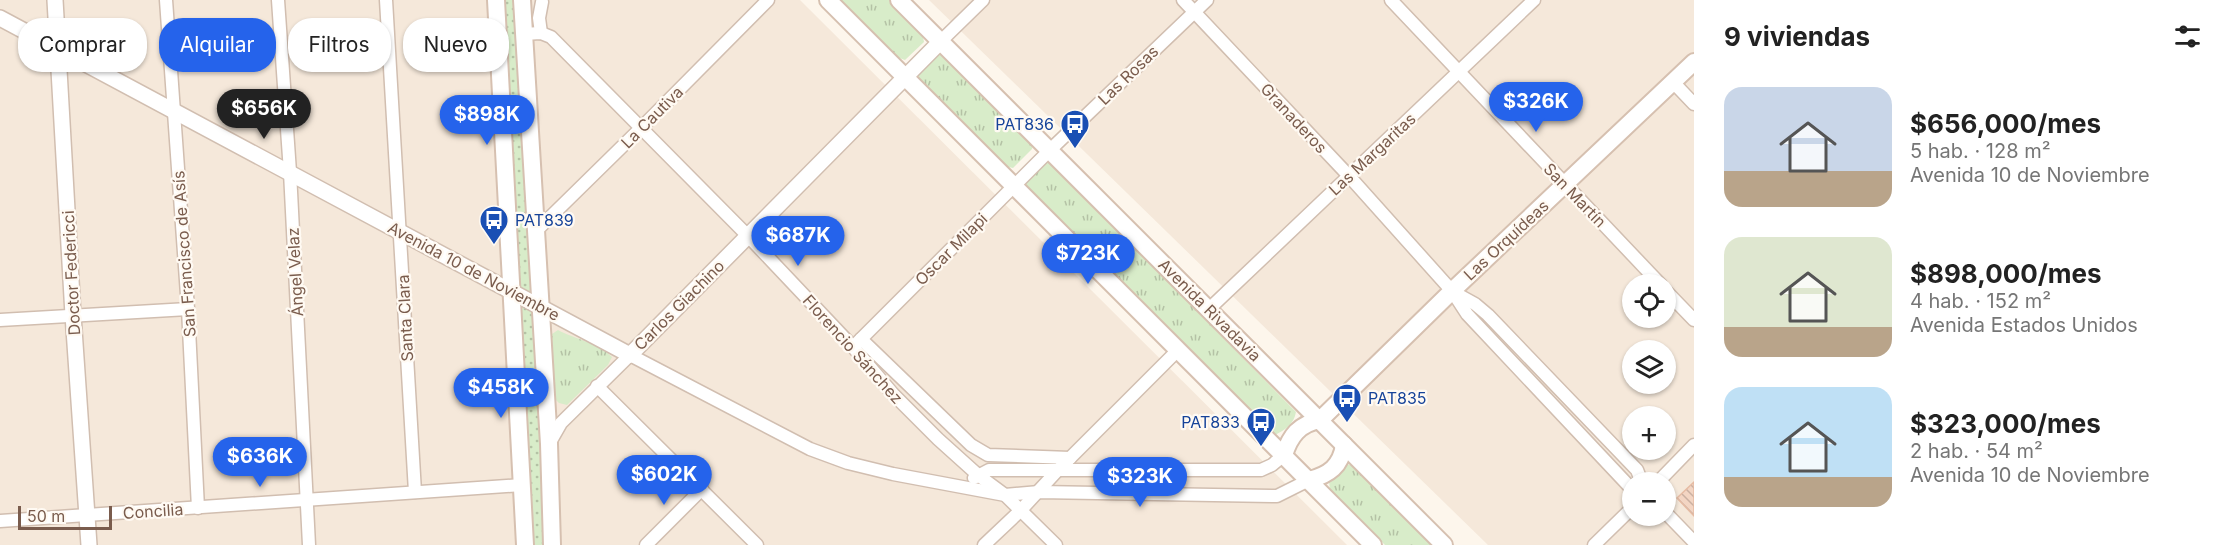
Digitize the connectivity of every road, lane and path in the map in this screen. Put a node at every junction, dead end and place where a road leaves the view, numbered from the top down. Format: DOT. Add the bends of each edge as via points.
graph roads {
  1 [pos="55,0"];
  2 [pos="166,0"];
  3 [pos="278,0"];
  4 [pos="386,0"];
  5 [pos="768,0"];
  6 [pos="828,0"];
  7 [pos="898,0"];
  8 [pos="983,0"];
  9 [pos="1183,0"];
  10 [pos="1207,0"];
  11 [pos="1392,0"];
  12 [pos="1534,0"];
  13 [pos="523,1"];
  14 [pos="544,1"];
  15 [pos="496,2"];
  16 [pos="1194,12"];
  17 [pos="0,18"];
  18 [pos="56,18"];
  19 [pos="497,18"];
  20 [pos="18,27"];
  21 [pos="541,33"];
  22 [pos="523,34"];
  23 [pos="509,36"];
  24 [pos="940,41"];
  25 [pos="1694,62"];
  26 [pos="58,72"];
  27 [pos="102,72"];
  28 [pos="500,72"];
  29 [pos="1458,73"];
  30 [pos="904,77"];
  31 [pos="1673,82"];
  32 [pos="1694,104"];
  33 [pos="174,111"];
  34 [pos="642,127"];
  35 [pos="1050,150"];
  36 [pos="290,172"];
  37 [pos="1349,176"];
  38 [pos="1564,185"];
  39 [pos="1014,186"];
  40 [pos="535,231"];
  41 [pos="401,232"];
  42 [pos="748,236"];
  43 [pos="1649,274"];
  44 [pos="512,291"];
  45 [pos="1452,291"];
  46 [pos="1676,301"];
  47 [pos="541,306"];
  48 [pos="188,309"];
  49 [pos="1209,309"];
  50 [pos="73,315"];
  51 [pos="0,320"];
  52 [pos="1694,320"];
  53 [pos="857,343"];
  54 [pos="1178,350"];
  55 [pos="630,355"];
  56 [pos="597,386"];
  57 [pos="1320,420"];
  58 [pos="549,444"];
  59 [pos="1344,445"];
  60 [pos="1694,445"];
  61 [pos="1284,455"];
  62 [pos="1070,458"];
  63 [pos="1057,471"];
  64 [pos="1637,472"];
  65 [pos="1668,472"];
  66 [pos="978,475"];
  67 [pos="1622,477"];
  68 [pos="1309,480"];
  69 [pos="522,485"];
  70 [pos="963,486"];
  71 [pos="702,489"];
  72 [pos="415,492"];
  73 [pos="1039,492"];
  74 [pos="1005,495"];
  75 [pos="306,500"];
  76 [pos="198,508"];
  77 [pos="1020,511"];
  78 [pos="87,515"];
  79 [pos="1622,518"];
  80 [pos="0,521"];
  81 [pos="1676,523"];
  82 [pos="1694,542"];
  83 [pos="89,545"];
  84 [pos="309,545"];
  85 [pos="525,545"];
  86 [pos="552,545"];
  87 [pos="646,545"];
  88 [pos="757,545"];
  89 [pos="984,545"];
  90 [pos="1056,545"];
  91 [pos="1373,545"];
  92 [pos="1444,545"];
  93 [pos="1594,545"];
  1 -- 18 [label="street, Doctor Federicci"];
  2 -- 33 [label="street, San Francisco de Asís"];
  3 -- 36 [label="street, Ángel Velaz"];
  4 -- 41 [label="street, Santa Clara"];
  5 -- 34 [label="street, La Cautiva"];
  6 -- 30 [label="main road"];
  7 -- 24 [label="main road, Avenida Rivadavia"];
  8 -- 24 [label="street"];
  9 -- 16 [label="street, Granaderos"];
  10 -- 16 [label="street, Las Rosas"];
  11 -- 29 [label="street, San Martín"];
  12 -- 29 [label="street, Las Margaritas"];
  13 -- 14 [label="street"];
  13 -- 15 [label="main road"];
  13 -- 22 [label="main road"];
  14 -- 21 [label="street" via="539,18"];
  15 -- 19 [label="main road"];
  16 -- 35 [label="street, Las Rosas"];
  16 -- 37 [label="street, Granaderos"];
  17 -- 20 [label="street, Avenida 10 de Noviembre"];
  21 -- 22 [label="street"];
  21 -- 34 [label="street, Florencio Sánchez" via="551,37"];
  22 -- 23 [label="main road"];
  22 -- 40 [label="main road"];
  24 -- 30 [label="street, Carlos Giachino"];
  24 -- 35 [label="main road, Avenida Rivadavia"];
  25 -- 31 [label="main road, Las Orquídeas"];
  26 -- 50 [label="street, Doctor Federicci"];
  27 -- 33 [label="street, Avenida 10 de Noviembre"];
  28 -- 44 [label="main road"];
  29 -- 37 [label="street, Las Margaritas"];
  29 -- 38 [label="street, San Martín"];
  30 -- 39 [label="main road"];
  30 -- 42 [label="street, Carlos Giachino"];
  31 -- 32 [label="street"];
  31 -- 38 [label="main road, Las Orquídeas"];
  33 -- 36 [label="street, Avenida 10 de Noviembre"];
  33 -- 48 [label="street, San Francisco de Asís"];
  34 -- 40 [label="street, La Cautiva"];
  34 -- 42 [label="street, Florencio Sánchez"];
  35 -- 39 [label="street, Oscar Milapi"];
  35 -- 49 [label="main road, Avenida Rivadavia"];
  36 -- 41 [label="street, Avenida 10 de Noviembre"];
  36 -- 75 [label="street, Ángel Velaz"];
  37 -- 45 [label="street, Granaderos"];
  37 -- 49 [label="street, Las Margaritas"];
  38 -- 43 [label="street, San Martín"];
  38 -- 45 [label="main road, Las Orquídeas"];
  39 -- 53 [label="street, Oscar Milapi"];
  39 -- 54 [label="main road"];
  40 -- 47 [label="main road"];
  41 -- 44 [label="street, Avenida 10 de Noviembre"];
  41 -- 72 [label="street, Santa Clara"];
  42 -- 53 [label="street, Florencio Sánchez"];
  42 -- 55 [label="street, Carlos Giachino"];
  44 -- 47 [label="street, Avenida 10 de Noviembre"];
  44 -- 69 [label="main road"];
  45 -- 57 [label="main road, Las Orquídeas"];
  45 -- 64 [label="street, Granaderos" via="1488,315"];
  45 -- 67 [label="street, Granaderos" via="1494,344"];
  46 -- 52 [label="street"];
  47 -- 55 [label="street, Avenida 10 de Noviembre"];
  47 -- 58 [label="main road"];
  48 -- 50 [label="street"];
  48 -- 76 [label="street, San Francisco de Asís"];
  49 -- 57 [label="main road, Avenida Rivadavia"];
  50 -- 51 [label="street"];
  50 -- 78 [label="street, Doctor Federicci"];
  53 -- 62 [label="street" via="981,452"];
  53 -- 66 [label="street, Florencio Sánchez" via="893,394"];
  54 -- 61 [label="main road"];
  54 -- 62 [label="street"];
  55 -- 56 [label="street, Carlos Giachino"];
  55 -- 70 [label="street, Avenida 10 de Noviembre" via="810,449 892,474"];
  56 -- 58 [label="street, Carlos Giachino" via="561,423"];
  56 -- 71 [label="street"];
  57 -- 59 [label="main road, Avenida Rivadavia"];
  57 -- 61 [label="main road" via="1297,430"];
  58 -- 86 [label="main road"];
  59 -- 68 [label="main road" via="1343,457 1335,469"];
  59 -- 92 [label="main road, Avenida Rivadavia"];
  60 -- 65 [label="street"];
  61 -- 63 [label="street" via="1261,470"];
  61 -- 68 [label="main road"];
  62 -- 63 [label="street"];
  63 -- 66 [label="street" via="989,470"];
  63 -- 73 [label="street"];
  66 -- 70 [label="street"];
  66 -- 74 [label="street, Florencio Sánchez"];
  68 -- 73 [label="street, Avenida 10 de Noviembre" via="1277,496"];
  68 -- 91 [label="main road"];
  69 -- 72 [label="street, Concilia"];
  69 -- 85 [label="main road"];
  70 -- 74 [label="street, Avenida 10 de Noviembre"];
  71 -- 87 [label="street"];
  71 -- 88 [label="street"];
  72 -- 75 [label="street, Concilia"];
  73 -- 74 [label="street, Avenida 10 de Noviembre"];
  73 -- 77 [label="street"];
  74 -- 77 [label="street, Florencio Sánchez"];
  75 -- 76 [label="street, Concilia"];
  75 -- 84 [label="street, Ángel Velaz"];
  76 -- 78 [label="street, Concilia"];
  77 -- 89 [label="street"];
  77 -- 90 [label="street, Florencio Sánchez"];
  78 -- 80 [label="street, Concilia"];
  78 -- 83 [label="street, Doctor Federicci"];
  79 -- 93 [label="street"];
  81 -- 82 [label="street"];
}
